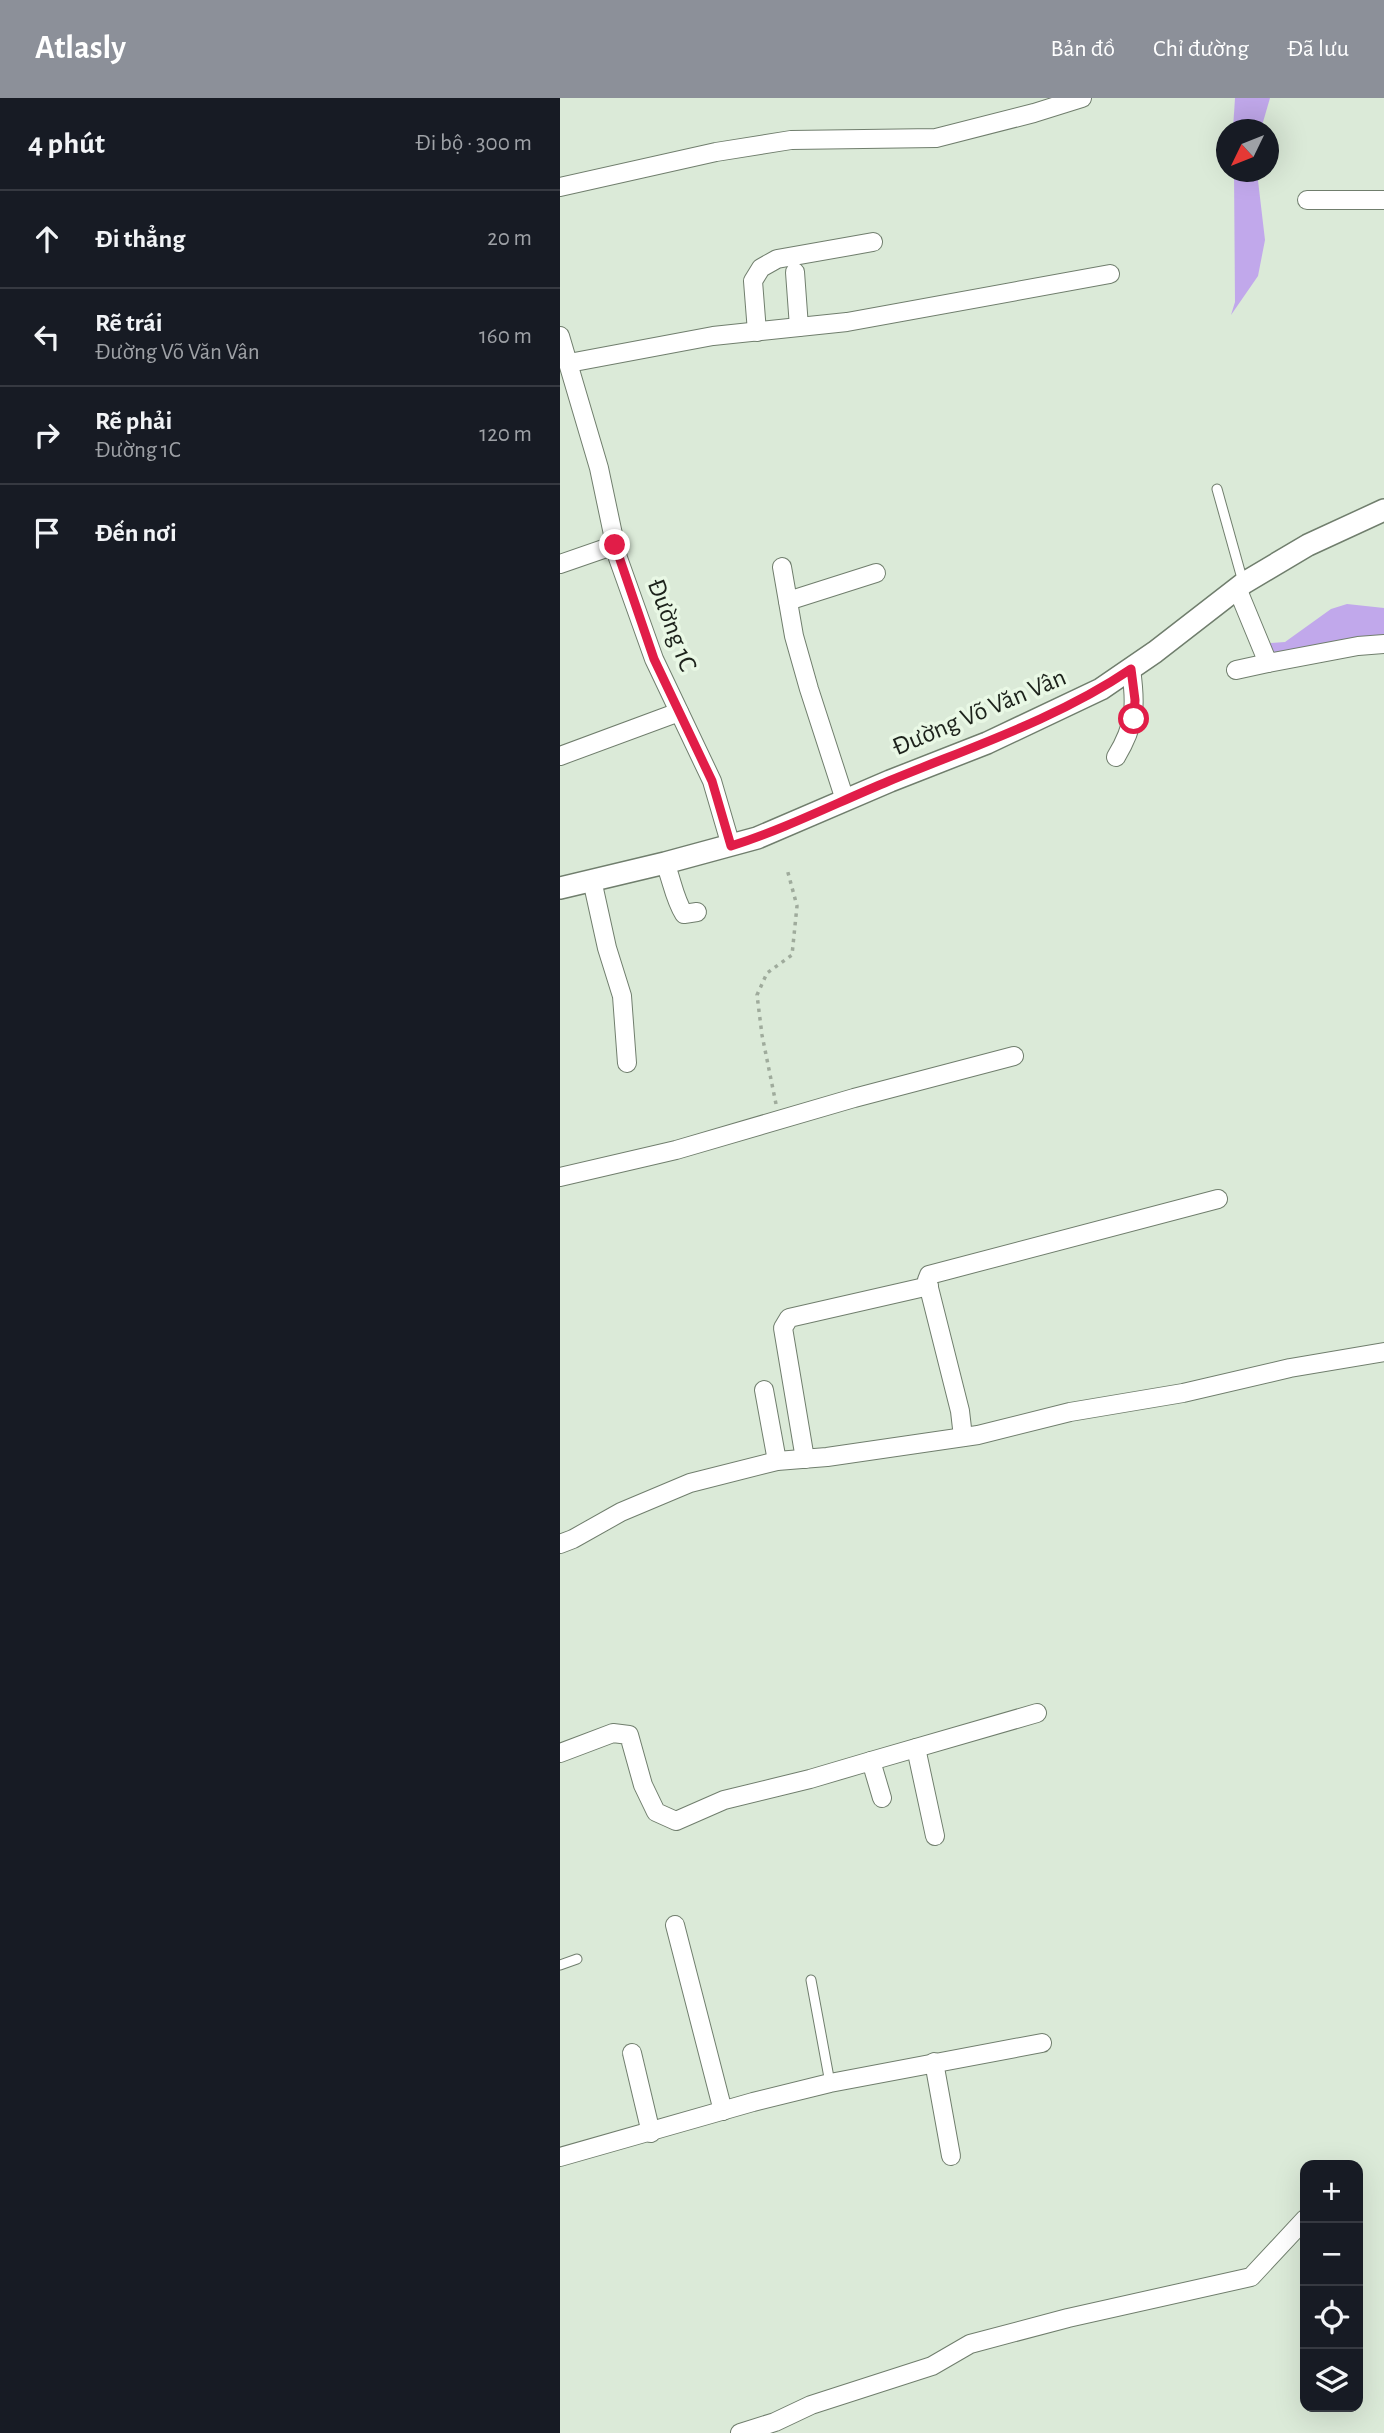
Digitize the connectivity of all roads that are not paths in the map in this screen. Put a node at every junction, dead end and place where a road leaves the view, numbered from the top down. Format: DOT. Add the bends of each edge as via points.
graph roads {
  1 [pos="1082,98"];
  2 [pos="560,187"];
  3 [pos="1307,200"];
  4 [pos="1384,200"];
  5 [pos="873,242"];
  6 [pos="795,272"];
  7 [pos="1110,274"];
  8 [pos="799,327"];
  9 [pos="757,332"];
  10 [pos="560,336"];
  11 [pos="569,363"];
  12 [pos="1217,489"];
  13 [pos="1384,510"];
  14 [pos="615,545"];
  15 [pos="560,564"];
  16 [pos="782,567"];
  17 [pos="876,573"];
  18 [pos="1240,586"];
  19 [pos="788,601"];
  20 [pos="1384,644"];
  21 [pos="1268,663"];
  22 [pos="1131,669"];
  23 [pos="1236,670"];
  24 [pos="680,712"];
  25 [pos="560,756"];
  26 [pos="1116,757"];
  27 [pos="845,800"];
  28 [pos="731,846"];
  29 [pos="666,863"];
  30 [pos="592,880"];
  31 [pos="560,888"];
  32 [pos="697,912"];
  33 [pos="1014,1056"];
  34 [pos="627,1063"];
  35 [pos="560,1177"];
  36 [pos="1218,1199"];
  37 [pos="929,1286"];
  38 [pos="1384,1352"];
  39 [pos="764,1390"];
  40 [pos="963,1437"];
  41 [pos="805,1459"];
  42 [pos="776,1461"];
  43 [pos="560,1544"];
  44 [pos="1037,1713"];
  45 [pos="916,1748"];
  46 [pos="560,1753"];
  47 [pos="871,1761"];
  48 [pos="882,1798"];
  49 [pos="935,1836"];
  50 [pos="675,1925"];
  51 [pos="577,1959"];
  52 [pos="560,1965"];
  53 [pos="811,1980"];
  54 [pos="1042,2043"];
  55 [pos="632,2053"];
  56 [pos="934,2063"];
  57 [pos="830,2083"];
  58 [pos="723,2111"];
  59 [pos="651,2133"];
  60 [pos="951,2156"];
  61 [pos="560,2157"];
  62 [pos="1301,2223"];
  63 [pos="740,2433"];
  1 -- 2 [label="street" via="936,138 790,140"];
  3 -- 4 [label="street"];
  5 -- 9 [label="street" via="777,259 761,268 753,281"];
  6 -- 8 [label="street"];
  7 -- 8 [label="street"];
  8 -- 9 [label="street"];
  9 -- 11 [label="street"];
  10 -- 11 [label="street, Đường 1C"];
  11 -- 14 [label="street, Đường 1C"];
  12 -- 18 [label="lane"];
  13 -- 18 [label="street, Đường Võ Văn Vân" via="1308,545"];
  14 -- 15 [label="street"];
  14 -- 24 [label="street, Đường 1C" via="654,659"];
  16 -- 19 [label="street"];
  17 -- 19 [label="street"];
  18 -- 21 [label="street"];
  18 -- 22 [label="street, Đường Võ Văn Vân"];
  19 -- 27 [label="street" via="809,689"];
  20 -- 21 [label="street"];
  21 -- 23 [label="street"];
  22 -- 26 [label="street" via="1134,719"];
  22 -- 27 [label="street, Đường Võ Văn Vân" via="1101,689 999,738"];
  24 -- 25 [label="street"];
  24 -- 28 [label="street, Đường 1C" via="712,781"];
  27 -- 28 [label="street, Đường Võ Văn Vân"];
  28 -- 29 [label="street, Đường Võ Văn Vân"];
  29 -- 30 [label="street, Đường Võ Văn Vân"];
  29 -- 32 [label="street" via="684,914"];
  30 -- 31 [label="street, Đường Võ Văn Vân"];
  30 -- 34 [label="street" via="622,996"];
  33 -- 35 [label="street" via="676,1150"];
  36 -- 37 [label="street" via="934,1273 929,1275"];
  37 -- 40 [label="street"];
  37 -- 41 [label="street" via="785,1322"];
  38 -- 40 [label="street"];
  39 -- 42 [label="street"];
  40 -- 41 [label="street"];
  41 -- 42 [label="street"];
  42 -- 43 [label="street" via="690,1483"];
  44 -- 45 [label="street"];
  45 -- 47 [label="street"];
  45 -- 49 [label="street"];
  46 -- 47 [label="street" via="613,1732 629,1735 656,1812 676,1821 724,1800"];
  47 -- 48 [label="street"];
  50 -- 58 [label="street"];
  51 -- 52 [label="lane"];
  53 -- 57 [label="lane"];
  54 -- 56 [label="street"];
  55 -- 59 [label="street"];
  56 -- 57 [label="street"];
  56 -- 60 [label="street"];
  57 -- 58 [label="street"];
  58 -- 59 [label="street"];
  59 -- 61 [label="street"];
  62 -- 63 [label="street" via="1251,2277 970,2344 932,2366"];
}
